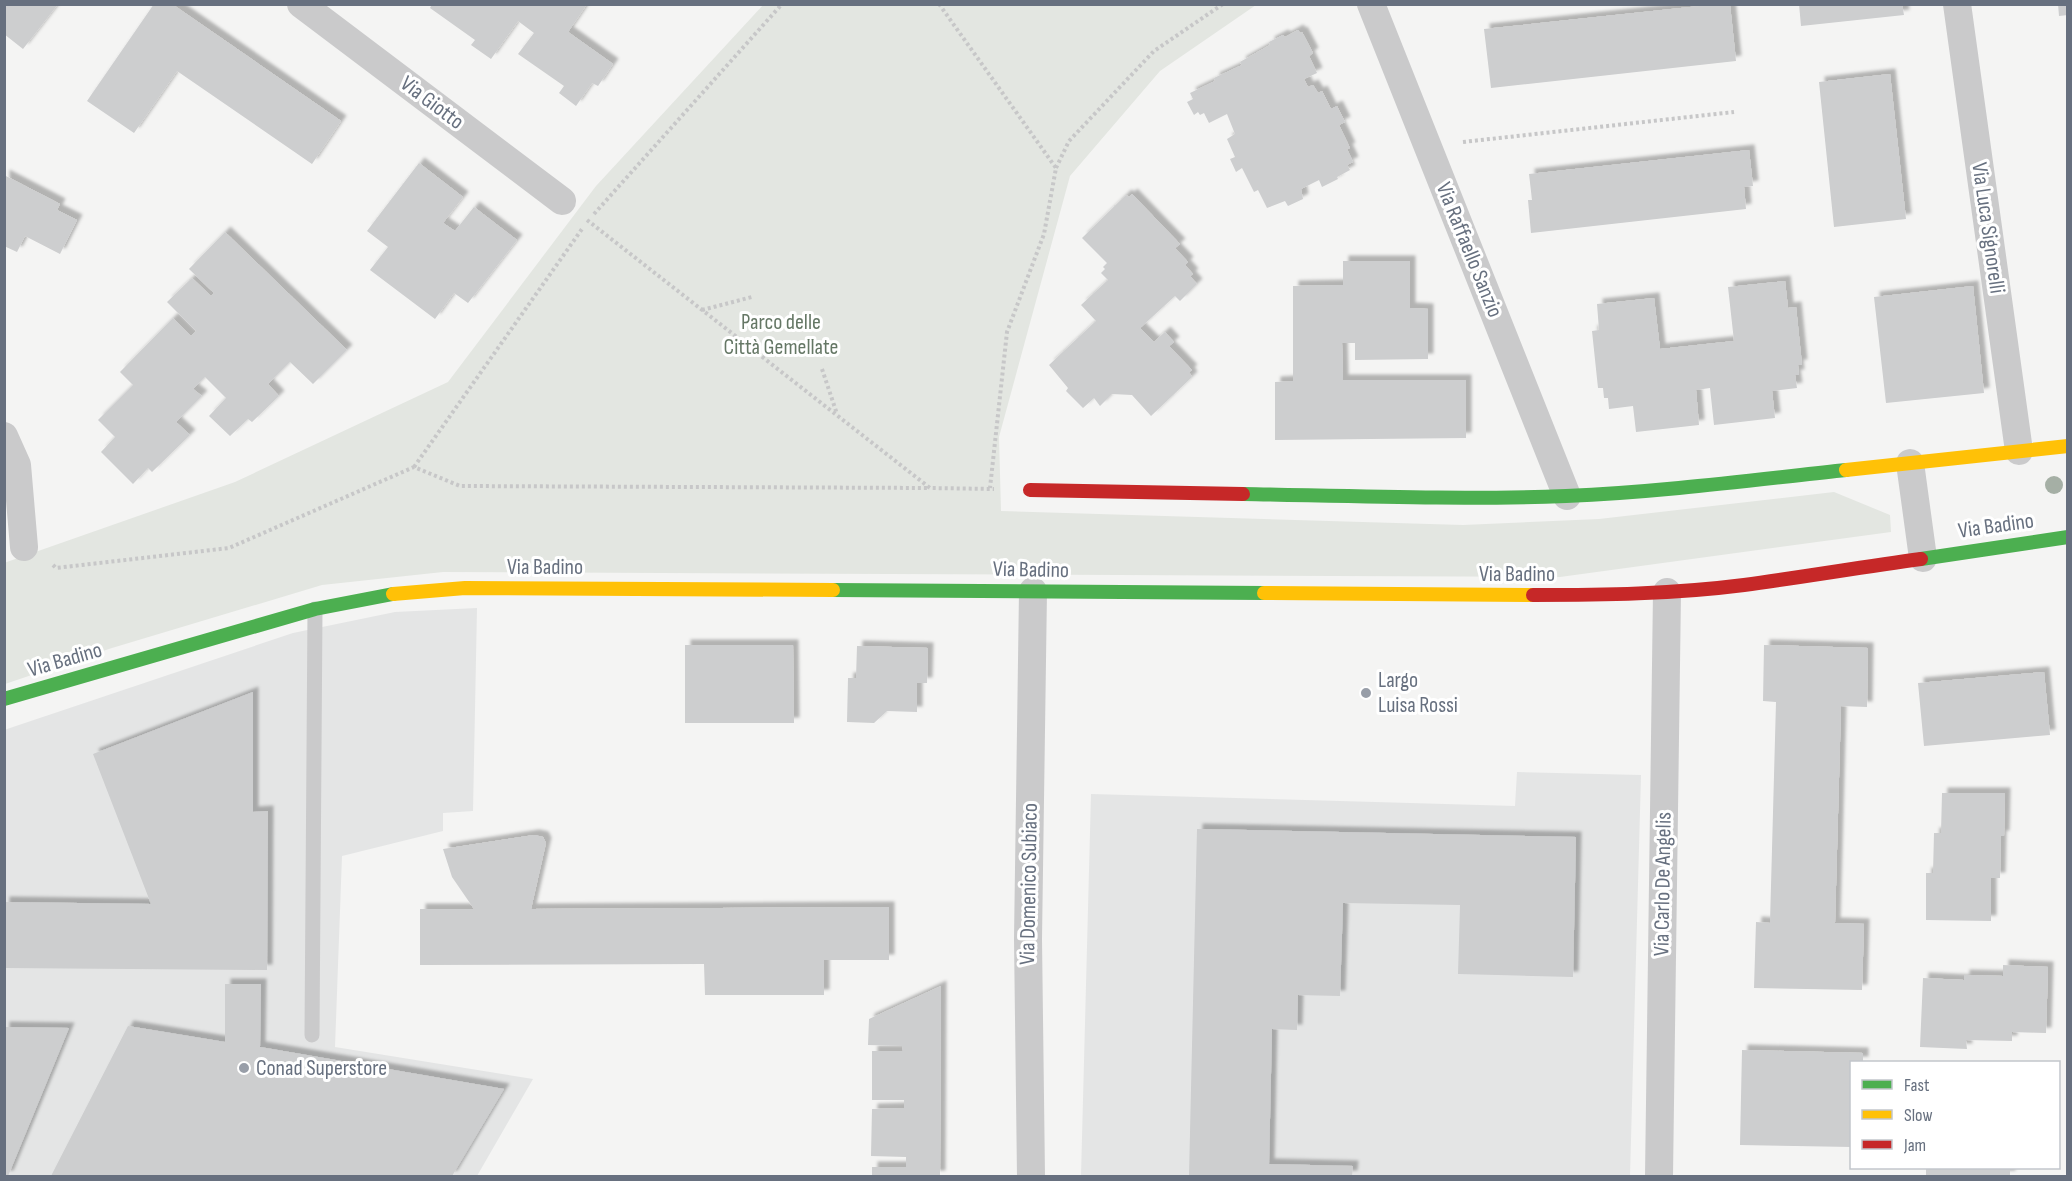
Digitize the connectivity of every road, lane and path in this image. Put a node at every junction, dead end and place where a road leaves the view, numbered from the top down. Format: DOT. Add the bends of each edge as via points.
graph roads {
  1 [pos="301,4"];
  2 [pos="782,4"];
  3 [pos="939,4"];
  4 [pos="1223,4"];
  5 [pos="1371,4"];
  6 [pos="1957,4"];
  7 [pos="1734,112"];
  8 [pos="1427,146"];
  9 [pos="1056,168"];
  10 [pos="562,201"];
  11 [pos="588,221"];
  12 [pos="752,297"];
  13 [pos="702,310"];
  14 [pos="822,369"];
  15 [pos="837,415"];
  16 [pos="4,436"];
  17 [pos="2067,446"];
  18 [pos="2019,451"];
  19 [pos="1910,463"];
  20 [pos="414,467"];
  21 [pos="930,488"];
  22 [pos="990,489"];
  23 [pos="1030,490"];
  24 [pos="1567,496"];
  25 [pos="2067,537"];
  26 [pos="24,547"];
  27 [pos="1923,558"];
  28 [pos="1033,591"];
  29 [pos="1667,592"];
  30 [pos="315,609"];
  31 [pos="4,699"];
  32 [pos="312,1035"];
  33 [pos="1031,1176"];
  34 [pos="1659,1176"];
  1 -- 10 [label="street, Via Giotto"];
  2 -- 11 [label="path"];
  3 -- 9 [label="path"];
  4 -- 9 [label="path" via="1154,51 1069,141"];
  5 -- 8 [label="street, Via Raffaello Sanzio"];
  6 -- 18 [label="street, Via Luca Signorelli"];
  7 -- 8 [label="path"];
  8 -- 24 [label="street, Via Raffaello Sanzio"];
  9 -- 22 [label="path" via="1044,234 1007,332"];
  10 -- 11 [label="path"];
  11 -- 13 [label="path"];
  11 -- 20 [label="path"];
  12 -- 13 [label="path"];
  13 -- 15 [label="path"];
  14 -- 15 [label="path"];
  15 -- 21 [label="path"];
  16 -- 26 [label="street" via="17,465"];
  17 -- 18 [label="street"];
  18 -- 19 [label="street"];
  19 -- 24 [label="street"];
  19 -- 27 [label="street"];
  20 -- 21 [label="path" via="460,486"];
  20 -- 26 [label="path" via="229,548 56,568"];
  21 -- 22 [label="path"];
  22 -- 23 [label="path"];
  23 -- 24 [label="street" via="1469,498"];
  25 -- 27 [label="street, Via Badino"];
  27 -- 29 [label="street, Via Badino" via="1743,585"];
  28 -- 29 [label="street, Via Badino" via="1598,595"];
  28 -- 30 [label="street, Via Badino" via="465,588 400,593"];
  28 -- 33 [label="street, Via Domenico Subiaco" via="1028,939"];
  29 -- 34 [label="street, Via Carlo De Angelis"];
  30 -- 31 [label="street, Via Badino"];
  30 -- 32 [label="lane"];
}
